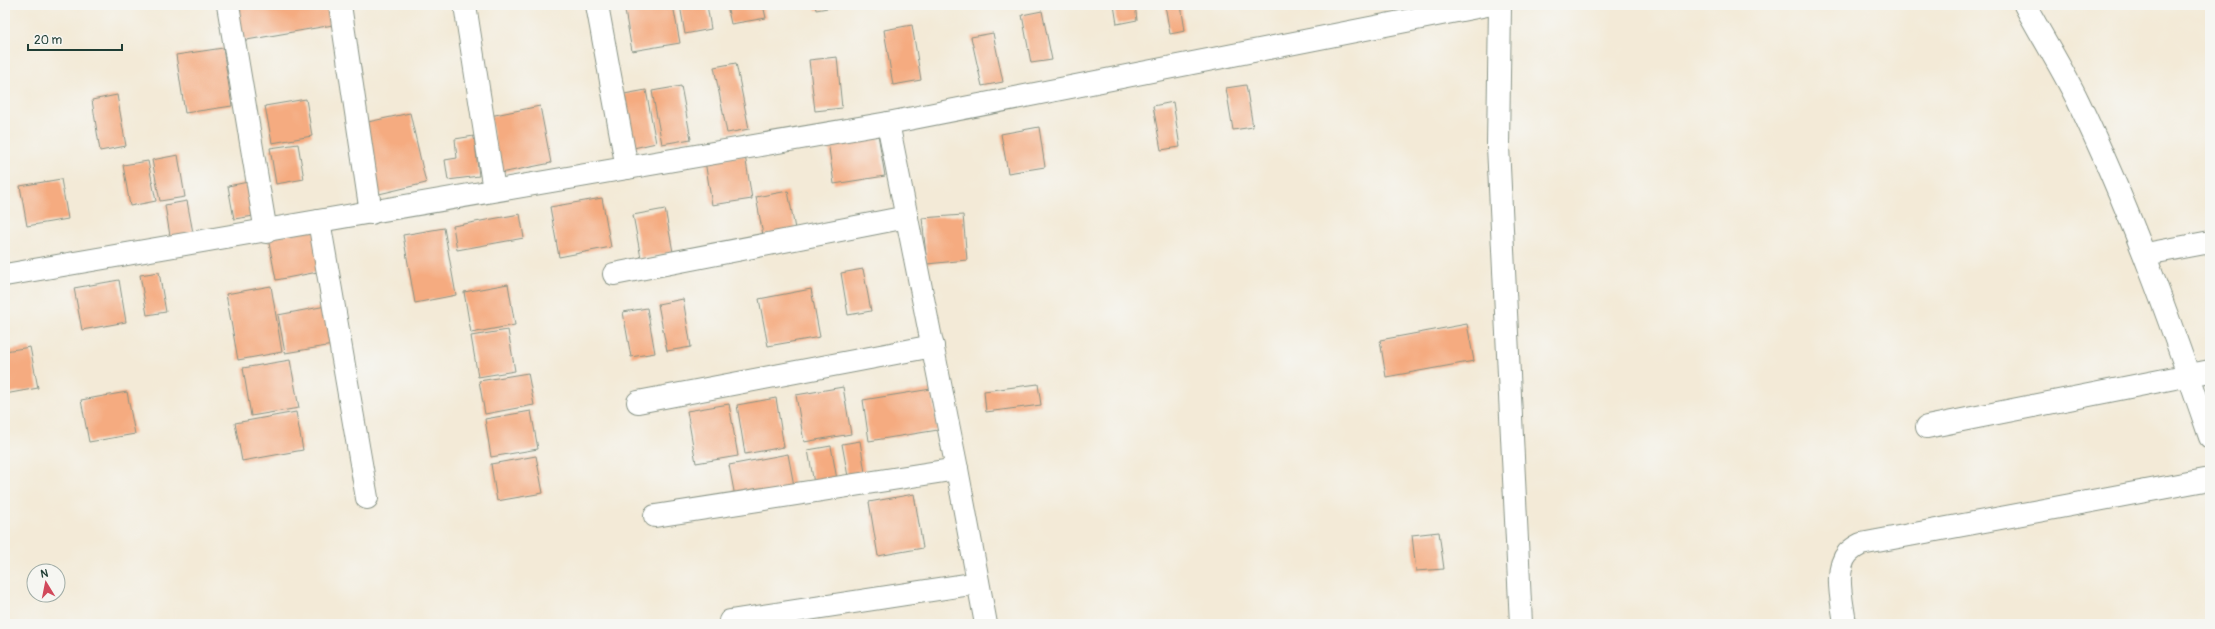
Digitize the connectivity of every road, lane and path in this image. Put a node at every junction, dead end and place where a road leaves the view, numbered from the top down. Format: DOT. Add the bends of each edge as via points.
graph roads {
  1 [pos="228,5"];
  2 [pos="340,5"];
  3 [pos="465,5"];
  4 [pos="597,5"];
  5 [pos="1487,5"];
  6 [pos="1500,5"];
  7 [pos="2025,5"];
  8 [pos="888,124"];
  9 [pos="627,168"];
  10 [pos="494,190"];
  11 [pos="371,213"];
  12 [pos="907,217"];
  13 [pos="319,221"];
  14 [pos="266,232"];
  15 [pos="2210,242"];
  16 [pos="2146,254"];
  17 [pos="614,274"];
  18 [pos="5,275"];
  19 [pos="933,346"];
  20 [pos="2210,371"];
  21 [pos="2189,375"];
  22 [pos="638,402"];
  23 [pos="1927,427"];
  24 [pos="2210,437"];
  25 [pos="957,469"];
  26 [pos="2210,479"];
  27 [pos="367,498"];
  28 [pos="655,516"];
  29 [pos="978,582"];
  30 [pos="730,621"];
  31 [pos="986,624"];
  32 [pos="1521,624"];
  33 [pos="1845,624"];
  1 -- 14 [label="street"];
  2 -- 11 [label="street"];
  3 -- 10 [label="street"];
  4 -- 9 [label="street"];
  5 -- 8 [label="street"];
  6 -- 32 [label="street" via="1498,146"];
  7 -- 16 [label="street" via="2077,99"];
  8 -- 9 [label="street"];
  8 -- 12 [label="street"];
  9 -- 10 [label="street"];
  10 -- 11 [label="street"];
  11 -- 13 [label="street"];
  12 -- 17 [label="street"];
  12 -- 19 [label="street"];
  13 -- 14 [label="street"];
  13 -- 27 [label="street"];
  14 -- 18 [label="street"];
  15 -- 16 [label="street"];
  16 -- 21 [label="street"];
  19 -- 22 [label="street"];
  19 -- 25 [label="street"];
  20 -- 21 [label="street"];
  21 -- 23 [label="street"];
  21 -- 24 [label="street"];
  25 -- 28 [label="street"];
  25 -- 29 [label="street"];
  26 -- 33 [label="street" via="1861,544 1849,552 1842,562"];
  29 -- 30 [label="street"];
  29 -- 31 [label="street"];
}
